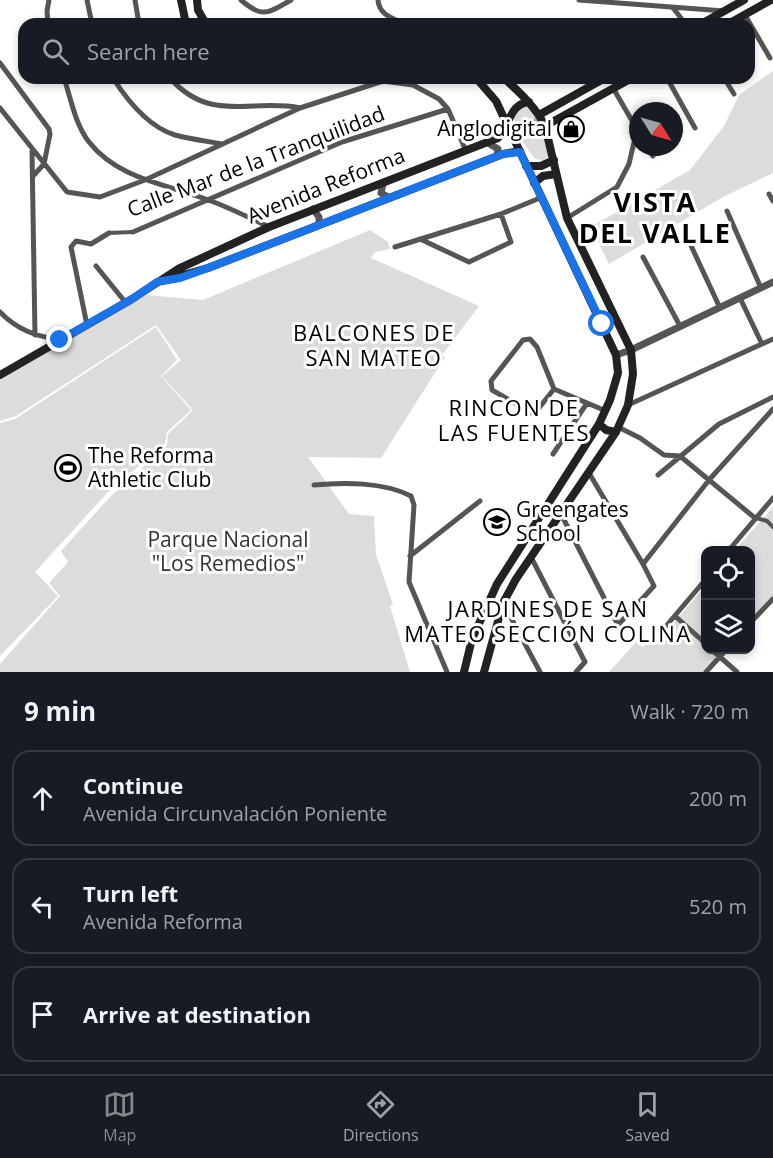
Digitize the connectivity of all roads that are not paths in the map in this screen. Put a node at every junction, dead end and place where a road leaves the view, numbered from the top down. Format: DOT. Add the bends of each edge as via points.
graph roads {
  1 [pos="49,0"];
  2 [pos="87,0"];
  3 [pos="135,0"];
  4 [pos="181,0"];
  5 [pos="197,0"];
  6 [pos="240,0"];
  7 [pos="291,0"];
  8 [pos="378,0"];
  9 [pos="579,0"];
  10 [pos="744,0"];
  11 [pos="771,0"];
  12 [pos="673,8"];
  13 [pos="724,11"];
  14 [pos="745,15"];
  15 [pos="48,18"];
  16 [pos="91,18"];
  17 [pos="138,18"];
  18 [pos="185,18"];
  19 [pos="203,18"];
  20 [pos="391,18"];
  21 [pos="681,18"];
  22 [pos="712,18"];
  23 [pos="739,18"];
  24 [pos="747,18"];
  25 [pos="755,32"];
  26 [pos="770,58"];
  27 [pos="0,63"];
  28 [pos="66,84"];
  29 [pos="118,84"];
  30 [pos="177,84"];
  31 [pos="374,84"];
  32 [pos="406,84"];
  33 [pos="482,84"];
  34 [pos="510,84"];
  35 [pos="594,84"];
  36 [pos="621,84"];
  37 [pos="670,84"];
  38 [pos="728,84"];
  39 [pos="613,88"];
  40 [pos="734,94"];
  41 [pos="529,102"];
  42 [pos="562,102"];
  43 [pos="0,108"];
  44 [pos="300,108"];
  45 [pos="448,109"];
  46 [pos="567,114"];
  47 [pos="539,115"];
  48 [pos="629,116"];
  49 [pos="507,125"];
  50 [pos="545,126"];
  51 [pos="695,128"];
  52 [pos="489,142"];
  53 [pos="222,144"];
  54 [pos="32,150"];
  55 [pos="466,151"];
  56 [pos="520,152"];
  57 [pos="497,156"];
  58 [pos="631,156"];
  59 [pos="554,160"];
  60 [pos="44,164"];
  61 [pos="526,166"];
  62 [pos="556,174"];
  63 [pos="33,176"];
  64 [pos="145,180"];
  65 [pos="534,183"];
  66 [pos="383,184"];
  67 [pos="769,194"];
  68 [pos="390,198"];
  69 [pos="540,198"];
  70 [pos="210,200"];
  71 [pos="773,201"];
  72 [pos="313,209"];
  73 [pos="727,211"];
  74 [pos="501,214"];
  75 [pos="567,218"];
  76 [pos="319,225"];
  77 [pos="269,227"];
  78 [pos="133,232"];
  79 [pos="110,233"];
  80 [pos="687,237"];
  81 [pos="420,239"];
  82 [pos="395,247"];
  83 [pos="643,257"];
  84 [pos="96,266"];
  85 [pos="157,282"];
  86 [pos="773,282"];
  87 [pos="761,288"];
  88 [pos="740,298"];
  89 [pos="126,303"];
  90 [pos="720,308"];
  91 [pos="0,312"];
  92 [pos="617,318"];
  93 [pos="602,324"];
  94 [pos="87,325"];
  95 [pos="680,326"];
  96 [pos="35,335"];
  97 [pos="773,339"];
  98 [pos="60,340"];
  99 [pos="762,344"];
  100 [pos="631,350"];
  101 [pos="616,355"];
  102 [pos="0,375"];
  103 [pos="554,389"];
  104 [pos="773,397"];
  105 [pos="587,403"];
  106 [pos="628,405"];
  107 [pos="773,409"];
  108 [pos="606,411"];
  109 [pos="599,424"];
  110 [pos="617,429"];
  111 [pos="594,434"];
  112 [pos="609,442"];
  113 [pos="553,454"];
  114 [pos="680,456"];
  115 [pos="589,473"];
  116 [pos="658,475"];
  117 [pos="709,480"];
  118 [pos="314,485"];
  119 [pos="773,498"];
  120 [pos="480,501"];
  121 [pos="561,514"];
  122 [pos="755,518"];
  123 [pos="773,527"];
  124 [pos="732,546"];
  125 [pos="410,556"];
  126 [pos="531,557"];
  127 [pos="643,564"];
  128 [pos="701,584"];
  129 [pos="773,599"];
  130 [pos="503,603"];
  131 [pos="675,616"];
  132 [pos="755,618"];
  133 [pos="661,632"];
  134 [pos="701,640"];
  135 [pos="717,654"];
  136 [pos="723,654"];
  137 [pos="720,657"];
  138 [pos="484,671"];
  139 [pos="447,672"];
  140 [pos="464,672"];
  141 [pos="540,672"];
  142 [pos="576,672"];
  143 [pos="706,672"];
  144 [pos="737,672"];
  1 -- 15 [label="street"];
  2 -- 16 [label="street"];
  3 -- 17 [label="street"];
  4 -- 18 [label="main road"];
  5 -- 19 [label="main road"];
  6 -- 7 [label="street" via="255,12 268,13"];
  8 -- 20 [label="street" via="385,15"];
  9 -- 12 [label="street"];
  10 -- 13 [label="main road"];
  11 -- 14 [label="main road"];
  12 -- 13 [label="street"];
  12 -- 21 [label="street"];
  13 -- 22 [label="main road"];
  14 -- 23 [label="main road"];
  14 -- 24 [label="street"];
  25 -- 26 [label="street"];
  27 -- 60 [label="street" via="49,129"];
  28 -- 64 [label="street" via="88,141 108,161"];
  29 -- 53 [label="street" via="161,129"];
  30 -- 44 [label="street" via="190,96 214,104"];
  31 -- 44 [label="street"];
  32 -- 45 [label="street" via="439,99"];
  33 -- 49 [label="main road"];
  34 -- 41 [label="main road"];
  35 -- 42 [label="main road"];
  36 -- 39 [label="main road"];
  37 -- 51 [label="street"];
  38 -- 40 [label="street"];
  39 -- 46 [label="main road"];
  39 -- 48 [label="street"];
  41 -- 47 [label="main road"];
  41 -- 49 [label="main road, Avenida Reforma" via="514,109"];
  42 -- 46 [label="street"];
  42 -- 47 [label="main road"];
  43 -- 54 [label="street"];
  44 -- 53 [label="street"];
  45 -- 55 [label="street"];
  45 -- 70 [label="street, Calle Mar de la Tranquilidad" via="342,142"];
  46 -- 50 [label="main road"];
  47 -- 50 [label="main road"];
  49 -- 52 [label="main road, Avenida Reforma" via="498,138"];
  49 -- 56 [label="main road"];
  50 -- 59 [label="main road"];
  52 -- 55 [label="main road, Avenida Reforma"];
  52 -- 57 [label="street" via="496,146"];
  53 -- 64 [label="street"];
  54 -- 60 [label="street"];
  54 -- 63 [label="street"];
  55 -- 66 [label="main road, Avenida Reforma"];
  56 -- 57 [label="main road, Avenida Reforma"];
  56 -- 61 [label="main road"];
  57 -- 68 [label="main road, Avenida Reforma"];
  58 -- 75 [label="street" via="617,187"];
  59 -- 61 [label="main road" via="541,166"];
  59 -- 62 [label="main road"];
  60 -- 63 [label="street"];
  60 -- 64 [label="street" via="67,192 78,194 100,197"];
  61 -- 65 [label="main road"];
  62 -- 65 [label="main road" via="543,176"];
  62 -- 75 [label="main road"];
  63 -- 96 [label="street"];
  64 -- 70 [label="street"];
  65 -- 69 [label="main road"];
  66 -- 68 [label="street" via="381,193"];
  66 -- 72 [label="main road, Avenida Reforma"];
  67 -- 71 [label="street"];
  68 -- 76 [label="main road, Avenida Reforma"];
  69 -- 74 [label="street"];
  69 -- 93 [label="main road"];
  70 -- 77 [label="street"];
  70 -- 78 [label="street, Calle Mar de la Tranquilidad"];
  72 -- 76 [label="street"];
  72 -- 77 [label="main road, Avenida Reforma"];
  73 -- 87 [label="street"];
  74 -- 81 [label="street"];
  74 -- 81 [label="street" via="511,242 469,262"];
  75 -- 92 [label="main road"];
  76 -- 85 [label="main road, Avenida Reforma" via="180,278"];
  77 -- 85 [label="main road, Avenida Reforma"];
  78 -- 79 [label="street, Calle Mar de la Tranquilidad"];
  79 -- 94 [label="street" via="91,244 76,241 72,247"];
  80 -- 90 [label="street"];
  81 -- 82 [label="street"];
  83 -- 95 [label="street"];
  84 -- 89 [label="street"];
  85 -- 89 [label="main road, Avenida Reforma"];
  86 -- 87 [label="street"];
  87 -- 88 [label="street"];
  88 -- 90 [label="street"];
  88 -- 99 [label="street"];
  89 -- 94 [label="main road, Avenida Reforma"];
  90 -- 95 [label="street"];
  91 -- 96 [label="street"];
  92 -- 93 [label="main road"];
  92 -- 100 [label="main road"];
  93 -- 101 [label="main road"];
  94 -- 98 [label="main road, Avenida Reforma"];
  95 -- 100 [label="street"];
  96 -- 98 [label="street"];
  97 -- 99 [label="street"];
  98 -- 102 [label="main road, Avenida Reforma"];
  99 -- 106 [label="street"];
  100 -- 101 [label="street"];
  100 -- 106 [label="main road" via="633,374"];
  101 -- 108 [label="main road" via="618,373"];
  103 -- 103 [label="street" via="530,339 523,340 491,381 492,390 532,413"];
  103 -- 105 [label="street"];
  104 -- 114 [label="street" via="718,424"];
  105 -- 108 [label="street"];
  105 -- 113 [label="street"];
  106 -- 110 [label="main road"];
  107 -- 117 [label="street"];
  108 -- 109 [label="main road"];
  109 -- 110 [label="main road" via="606,430"];
  109 -- 111 [label="main road"];
  110 -- 112 [label="main road"];
  110 -- 114 [label="street" via="640,438 664,455"];
  111 -- 112 [label="main road" via="602,434"];
  111 -- 140 [label="main road" via="496,585 472,639"];
  112 -- 115 [label="main road"];
  114 -- 116 [label="street"];
  114 -- 117 [label="street"];
  115 -- 121 [label="main road"];
  115 -- 127 [label="street"];
  117 -- 122 [label="street"];
  117 -- 127 [label="street"];
  118 -- 125 [label="street" via="342,482 399,490 411,496 414,505"];
  119 -- 122 [label="street"];
  120 -- 125 [label="street"];
  121 -- 126 [label="main road"];
  121 -- 127 [label="street" via="618,626 654,586"];
  122 -- 123 [label="street" via="768,521"];
  122 -- 124 [label="street"];
  125 -- 139 [label="street" via="409,582"];
  126 -- 130 [label="main road"];
  126 -- 142 [label="street" via="585,662"];
  128 -- 131 [label="street"];
  129 -- 132 [label="street"];
  130 -- 138 [label="main road"];
  130 -- 141 [label="street"];
  131 -- 133 [label="street"];
  131 -- 134 [label="street"];
  135 -- 137 [label="street"];
  136 -- 137 [label="street"];
  137 -- 143 [label="street"];
  137 -- 144 [label="street"];
}
